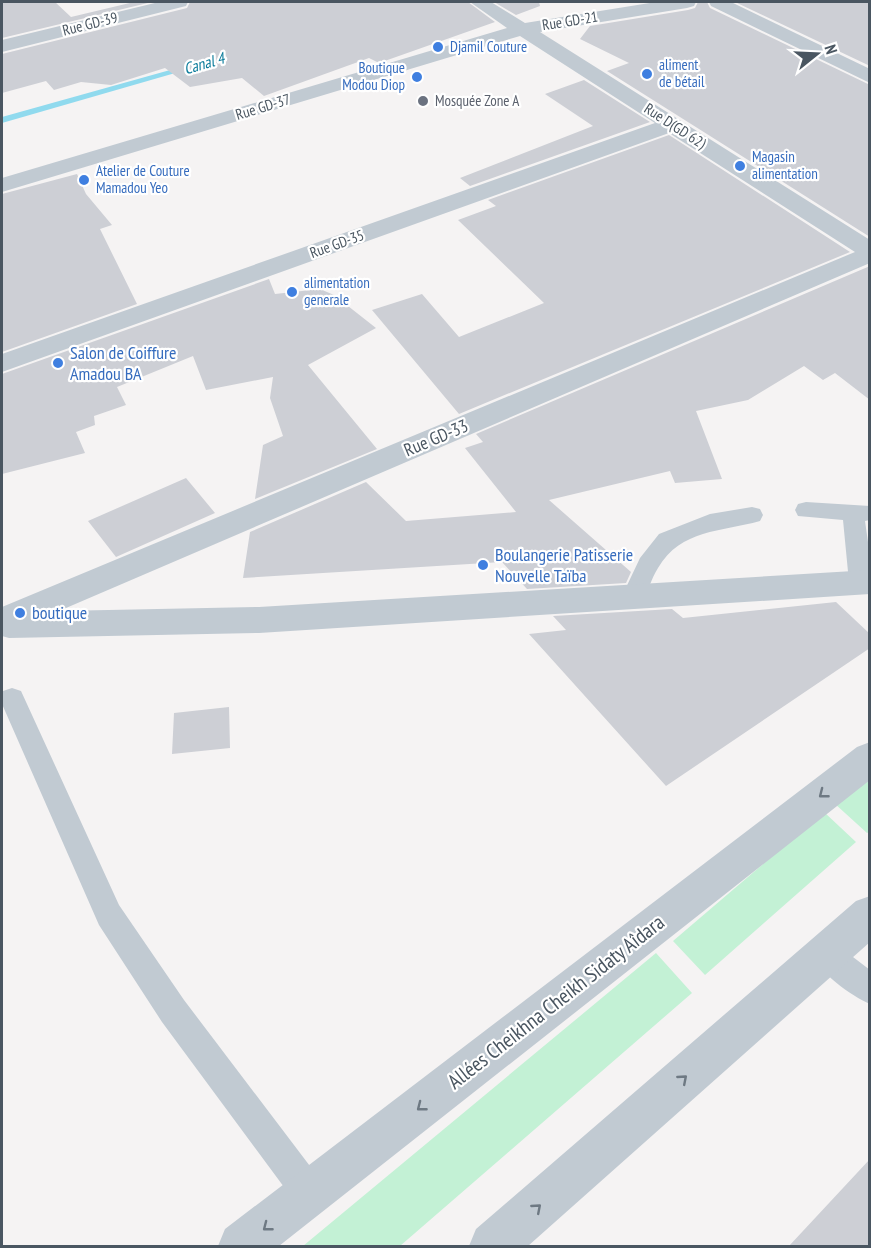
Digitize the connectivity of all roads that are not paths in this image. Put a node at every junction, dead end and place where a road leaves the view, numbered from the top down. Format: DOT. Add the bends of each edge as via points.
graph roads {
  1 [pos="179,2"];
  2 [pos="479,2"];
  3 [pos="687,2"];
  4 [pos="718,2"];
  5 [pos="524,28"];
  6 [pos="2,46"];
  7 [pos="870,76"];
  8 [pos="672,124"];
  9 [pos="2,185"];
  10 [pos="870,253"];
  11 [pos="2,363"];
  12 [pos="806,510"];
  13 [pos="861,513"];
  14 [pos="752,515"];
  15 [pos="865,582"];
  16 [pos="634,596"];
  17 [pos="2,623"];
  18 [pos="12,699"];
  19 [pos="870,758"];
  20 [pos="870,915"];
  21 [pos="826,954"];
  22 [pos="870,989"];
  23 [pos="310,1194"];
  24 [pos="242,1246"];
  25 [pos="493,1246"];
  1 -- 6 [label="street, Rue GD-39"];
  2 -- 5 [label="street, Rue D(GD 62)"];
  3 -- 5 [label="street, Rue GD-21"];
  4 -- 7 [label="street"];
  5 -- 8 [label="street, Rue D(GD 62)"];
  5 -- 9 [label="street, Rue GD-37"];
  8 -- 10 [label="street, Rue D(GD 62)"];
  8 -- 11 [label="street, Rue GD-35"];
  10 -- 17 [label="street, Rue GD-33"];
  12 -- 13 [label="lane"];
  13 -- 15 [label="lane"];
  14 -- 16 [label="lane" via="710,522 667,540 648,564"];
  15 -- 16 [label="street"];
  16 -- 17 [label="street" via="259,620"];
  18 -- 23 [label="lane" via="109,915 173,1011"];
  19 -- 23 [label="street, Allées Cheikhna Cheikh Sidaty Aîdara, one-way"];
  20 -- 21 [label="street"];
  21 -- 22 [label="lane"];
  25 -- 21 [label="street, one-way"];
  23 -- 24 [label="street, Allées Cheikhna Cheikh Sidaty Aîdara, one-way"];
}
